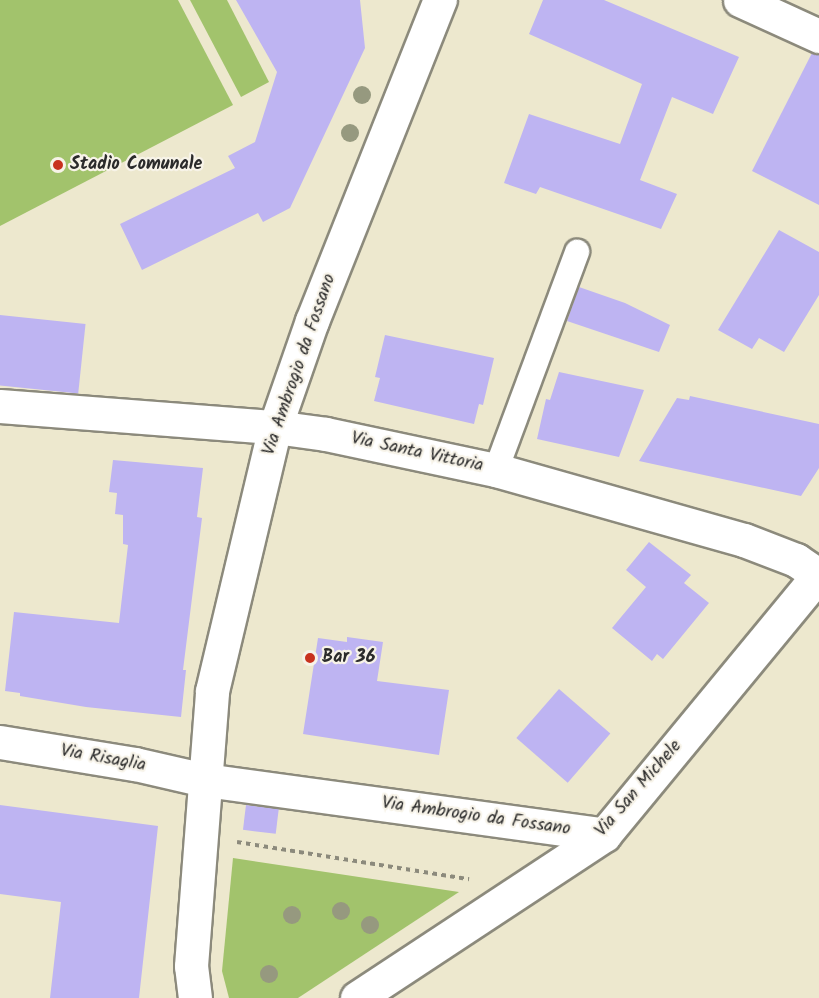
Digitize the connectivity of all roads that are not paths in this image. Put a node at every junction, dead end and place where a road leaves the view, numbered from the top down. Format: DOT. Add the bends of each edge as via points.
graph roads {
  1 [pos="440,0"];
  2 [pos="740,0"];
  3 [pos="819,36"];
  4 [pos="578,252"];
  5 [pos="0,406"];
  6 [pos="275,427"];
  7 [pos="496,470"];
  8 [pos="819,574"];
  9 [pos="0,742"];
  10 [pos="205,780"];
  11 [pos="604,836"];
  12 [pos="195,998"];
  13 [pos="357,998"];
  1 -- 6 [label="street, Via Ambrogio da Fossano" via="312,321"];
  2 -- 3 [label="street"];
  4 -- 7 [label="lane"];
  5 -- 6 [label="street, Via Santa Vittoria"];
  6 -- 7 [label="street, Via Santa Vittoria"];
  6 -- 10 [label="street, Via Ambrogio da Fossano" via="212,691"];
  7 -- 8 [label="street, Via Santa Vittoria" via="744,540 796,560"];
  8 -- 11 [label="street, Via San Michele"];
  9 -- 10 [label="street, Via Risaglia"];
  10 -- 11 [label="street, Via Ambrogio da Fossano"];
  10 -- 12 [label="street, Via Ambrogio da Fossano" via="191,966"];
  11 -- 13 [label="street, Via San Michele"];
}
